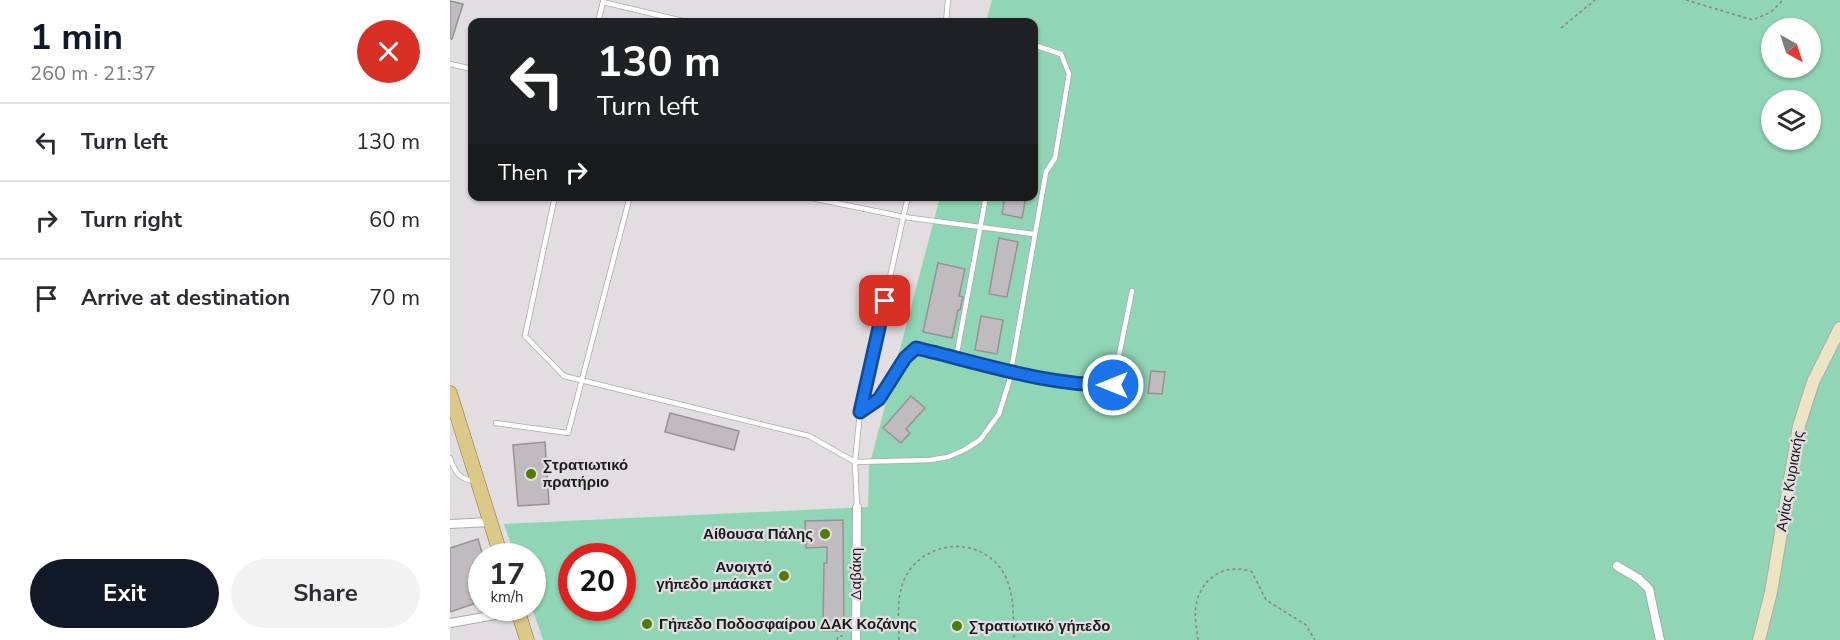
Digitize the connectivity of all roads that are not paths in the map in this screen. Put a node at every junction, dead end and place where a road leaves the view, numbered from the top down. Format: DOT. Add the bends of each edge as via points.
graph roads {
  1 [pos="948,0"];
  2 [pos="601,1"];
  3 [pos="599,18"];
  4 [pos="671,18"];
  5 [pos="946,18"];
  6 [pos="1038,46"];
  7 [pos="450,64"];
  8 [pos="468,68"];
  9 [pos="554,201"];
  10 [pos="629,201"];
  11 [pos="826,201"];
  12 [pos="907,201"];
  13 [pos="985,201"];
  14 [pos="904,217"];
  15 [pos="979,228"];
  16 [pos="1034,234"];
  17 [pos="1132,291"];
  18 [pos="1840,328"];
  19 [pos="956,358"];
  20 [pos="1010,372"];
  21 [pos="584,382"];
  22 [pos="450,393"];
  23 [pos="860,412"];
  24 [pos="454,419"];
  25 [pos="496,423"];
  26 [pos="450,458"];
  27 [pos="855,462"];
  28 [pos="477,481"];
  29 [pos="857,507"];
  30 [pos="490,522"];
  31 [pos="450,524"];
  32 [pos="497,543"];
  33 [pos="1617,566"];
  34 [pos="468,619"];
  35 [pos="521,621"];
  36 [pos="450,623"];
  37 [pos="527,640"];
  38 [pos="856,640"];
  39 [pos="1660,640"];
  40 [pos="1759,640"];
  1 -- 5 [label="lane"];
  2 -- 3 [label="lane"];
  2 -- 4 [label="lane"];
  6 -- 16 [label="lane" via="1061,54 1069,74 1055,158 1046,171"];
  7 -- 8 [label="lane"];
  9 -- 21 [label="lane" via="525,336 564,376"];
  10 -- 21 [label="lane"];
  11 -- 14 [label="lane"];
  12 -- 14 [label="lane"];
  13 -- 15 [label="lane"];
  14 -- 15 [label="lane"];
  14 -- 23 [label="lane"];
  15 -- 16 [label="lane"];
  15 -- 19 [label="lane"];
  16 -- 20 [label="lane"];
  17 -- 20 [label="lane" via="1113,385 1086,385"];
  18 -- 40 [label="street, Αγίας Κυριακής" via="1813,382 1799,426"];
  19 -- 20 [label="lane"];
  19 -- 23 [label="lane" via="916,348 905,358 879,399"];
  20 -- 27 [label="lane" via="999,414 980,440 964,450 948,458 930,460"];
  21 -- 25 [label="lane" via="568,433"];
  21 -- 27 [label="lane" via="809,436"];
  22 -- 24 [label="main road"];
  23 -- 27 [label="lane"];
  24 -- 28 [label="main road"];
  26 -- 28 [label="lane" via="463,479"];
  27 -- 29 [label="lane"];
  28 -- 30 [label="main road"];
  29 -- 38 [label="street, Δαβάκη"];
  30 -- 31 [label="street"];
  30 -- 32 [label="main road"];
  33 -- 39 [label="street" via="1649,589"];
  34 -- 36 [label="street"];
  35 -- 37 [label="main road"];
}
